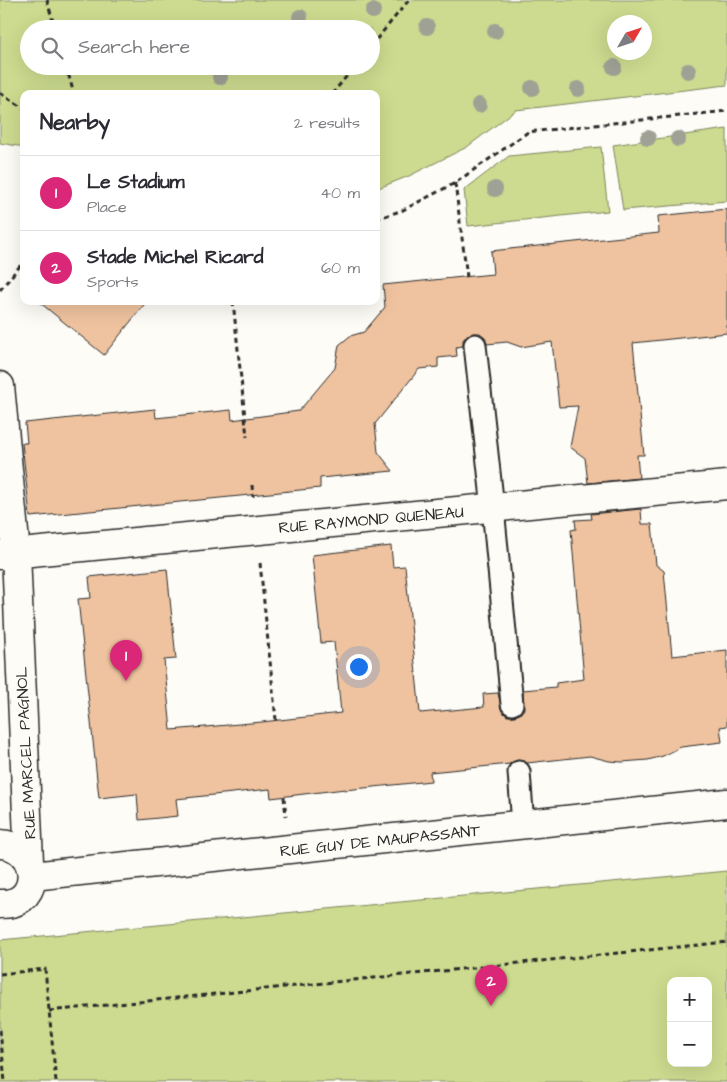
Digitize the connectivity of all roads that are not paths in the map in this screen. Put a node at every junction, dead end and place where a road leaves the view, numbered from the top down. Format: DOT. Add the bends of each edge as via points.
graph roads {
  1 [pos="475,345"];
  2 [pos="0,386"];
  3 [pos="727,485"];
  4 [pos="494,508"];
  5 [pos="8,554"];
  6 [pos="512,704"];
  7 [pos="519,772"];
  8 [pos="727,803"];
  9 [pos="523,825"];
  10 [pos="0,844"];
  11 [pos="31,869"];
  12 [pos="0,904"];
  1 -- 4 [label="lane"];
  2 -- 5 [label="street"];
  3 -- 4 [label="street, RUE RAYMOND QUENEAU"];
  4 -- 5 [label="street, RUE RAYMOND QUENEAU"];
  4 -- 6 [label="lane"];
  5 -- 11 [label="street, RUE MARCEL PAGNOL"];
  7 -- 9 [label="lane"];
  8 -- 9 [label="street, RUE GUY DE MAUPASSANT"];
  9 -- 11 [label="street, RUE GUY DE MAUPASSANT"];
  10 -- 11 [label="street" via="12,846 24,854"];
  11 -- 12 [label="street" via="28,890 12,903"];
}
